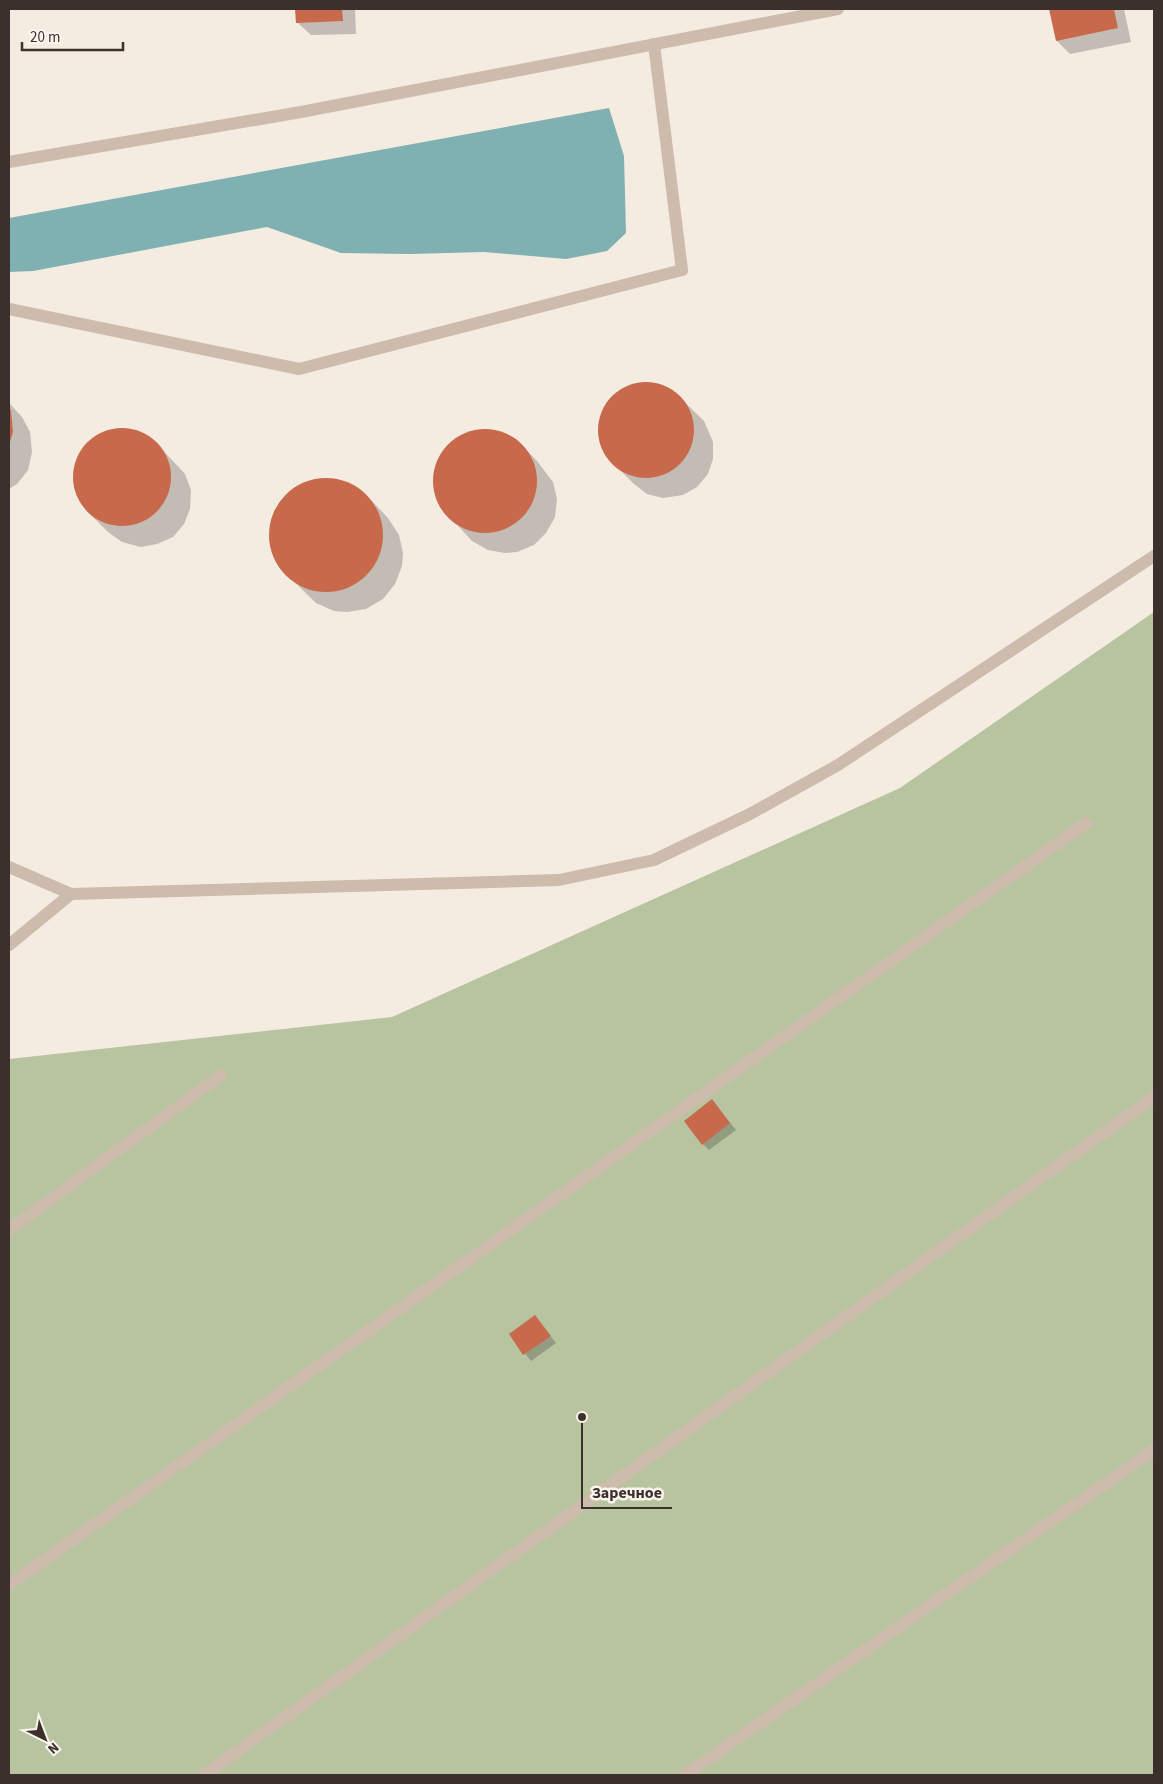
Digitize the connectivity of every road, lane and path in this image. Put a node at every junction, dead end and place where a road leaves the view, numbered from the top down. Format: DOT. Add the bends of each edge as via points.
graph roads {
  1 [pos="838,9"];
  2 [pos="654,44"];
  3 [pos="9,162"];
  4 [pos="9,309"];
  5 [pos="1154,556"];
  6 [pos="1086,823"];
  7 [pos="9,867"];
  8 [pos="71,894"];
  9 [pos="9,945"];
  10 [pos="221,1075"];
  11 [pos="1154,1096"];
  12 [pos="9,1230"];
  13 [pos="1154,1450"];
  14 [pos="9,1585"];
  15 [pos="204,1775"];
  16 [pos="685,1775"];
  1 -- 2 [label="street"];
  2 -- 3 [label="street" via="302,112"];
  2 -- 4 [label="street" via="682,270 299,369"];
  5 -- 8 [label="street" via="838,765 750,814 654,860 559,880"];
  6 -- 14 [label="street"];
  7 -- 8 [label="street"];
  8 -- 9 [label="street"];
  10 -- 12 [label="street"];
  11 -- 15 [label="street"];
  13 -- 16 [label="street"];
}
